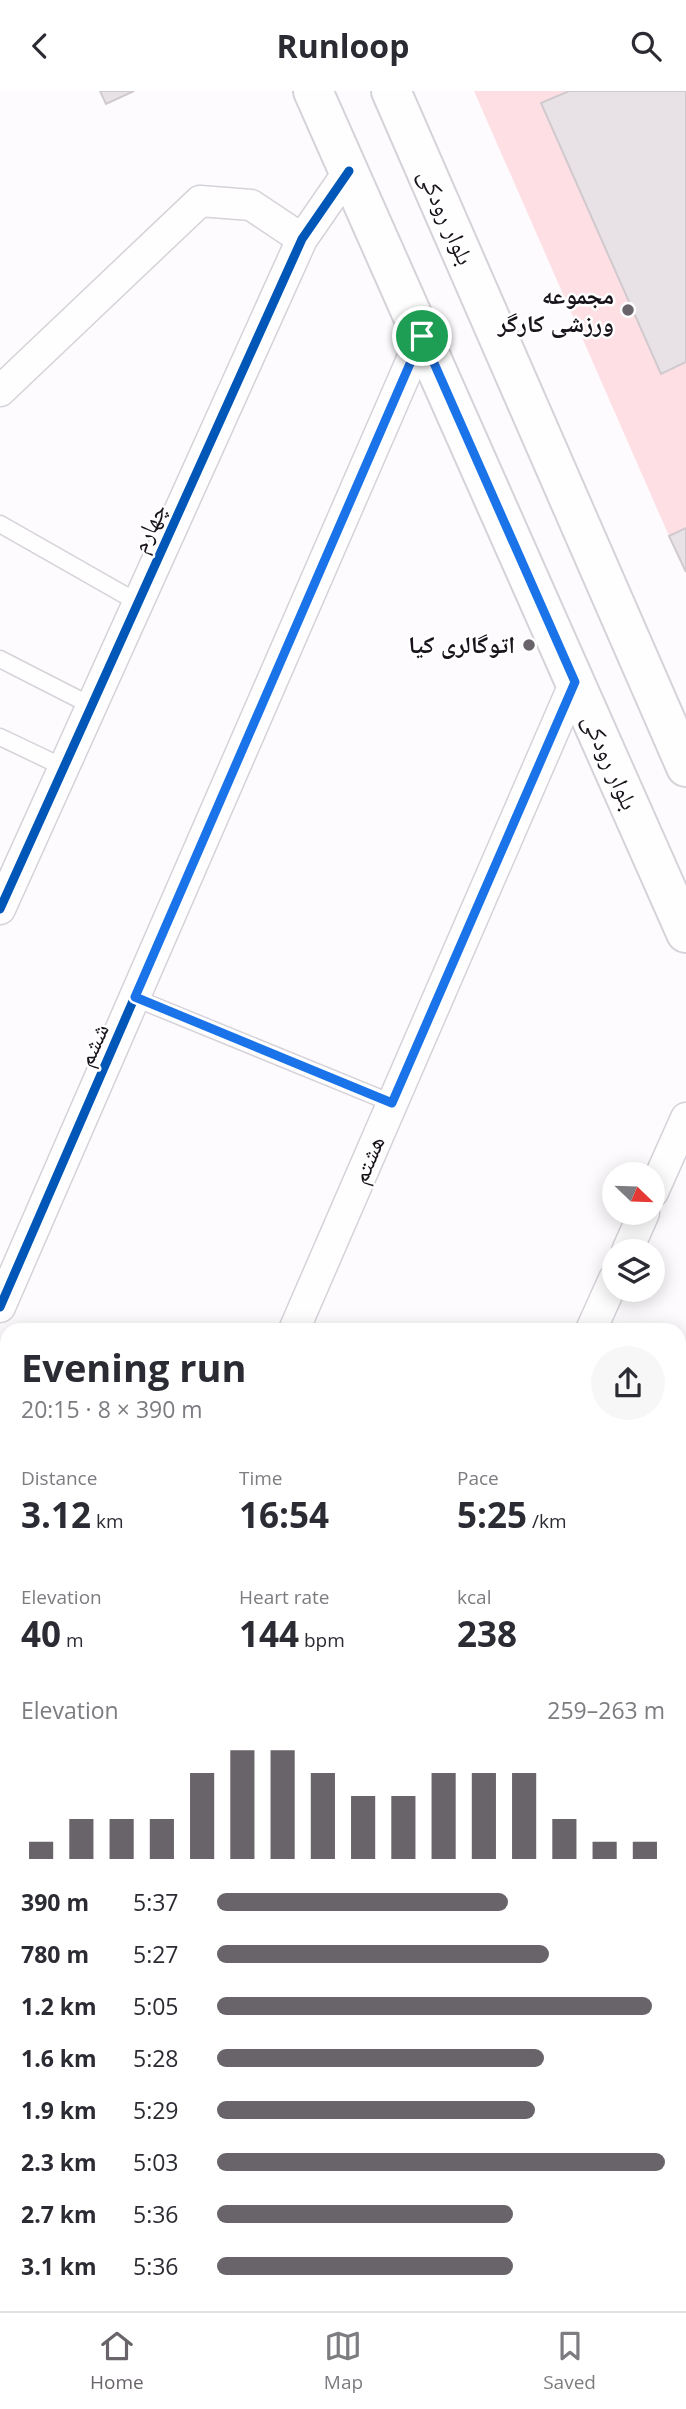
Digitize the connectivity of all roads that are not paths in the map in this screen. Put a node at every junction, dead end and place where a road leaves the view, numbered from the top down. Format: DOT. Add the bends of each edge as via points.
graph roads {
  1 [pos="313,91"];
  2 [pos="391,91"];
  3 [pos="349,171"];
  4 [pos="302,239"];
  5 [pos="422,336"];
  6 [pos="0,391"];
  7 [pos="0,524"];
  8 [pos="136,602"];
  9 [pos="0,659"];
  10 [pos="575,682"];
  11 [pos="90,705"];
  12 [pos="0,737"];
  13 [pos="63,767"];
  14 [pos="686,767"];
  15 [pos="0,908"];
  16 [pos="686,933"];
  17 [pos="135,997"];
  18 [pos="392,1103"];
  19 [pos="686,1118"];
  20 [pos="665,1165"];
  21 [pos="604,1302"];
  22 [pos="0,1307"];
  23 [pos="297,1323"];
  24 [pos="595,1323"];
  1 -- 3 [label="main road, بلوار رودکی"];
  2 -- 14 [label="main road, بلوار رودکی"];
  3 -- 4 [label="street, چهارم"];
  3 -- 5 [label="main road, بلوار رودکی"];
  4 -- 6 [label="street" via="251,205 200,201"];
  4 -- 8 [label="street, چهارم"];
  5 -- 10 [label="main road, بلوار رودکی"];
  5 -- 17 [label="street, ششم"];
  7 -- 8 [label="lane"];
  8 -- 11 [label="street, چهارم"];
  9 -- 11 [label="lane"];
  10 -- 16 [label="main road, بلوار رودکی"];
  10 -- 18 [label="street, هشتم"];
  11 -- 13 [label="street, چهارم"];
  12 -- 13 [label="lane"];
  13 -- 15 [label="street, چهارم"];
  17 -- 18 [label="lane"];
  17 -- 22 [label="street, ششم"];
  18 -- 23 [label="street, هشتم"];
  19 -- 20 [label="street"];
  21 -- 24 [label="street"];
}
